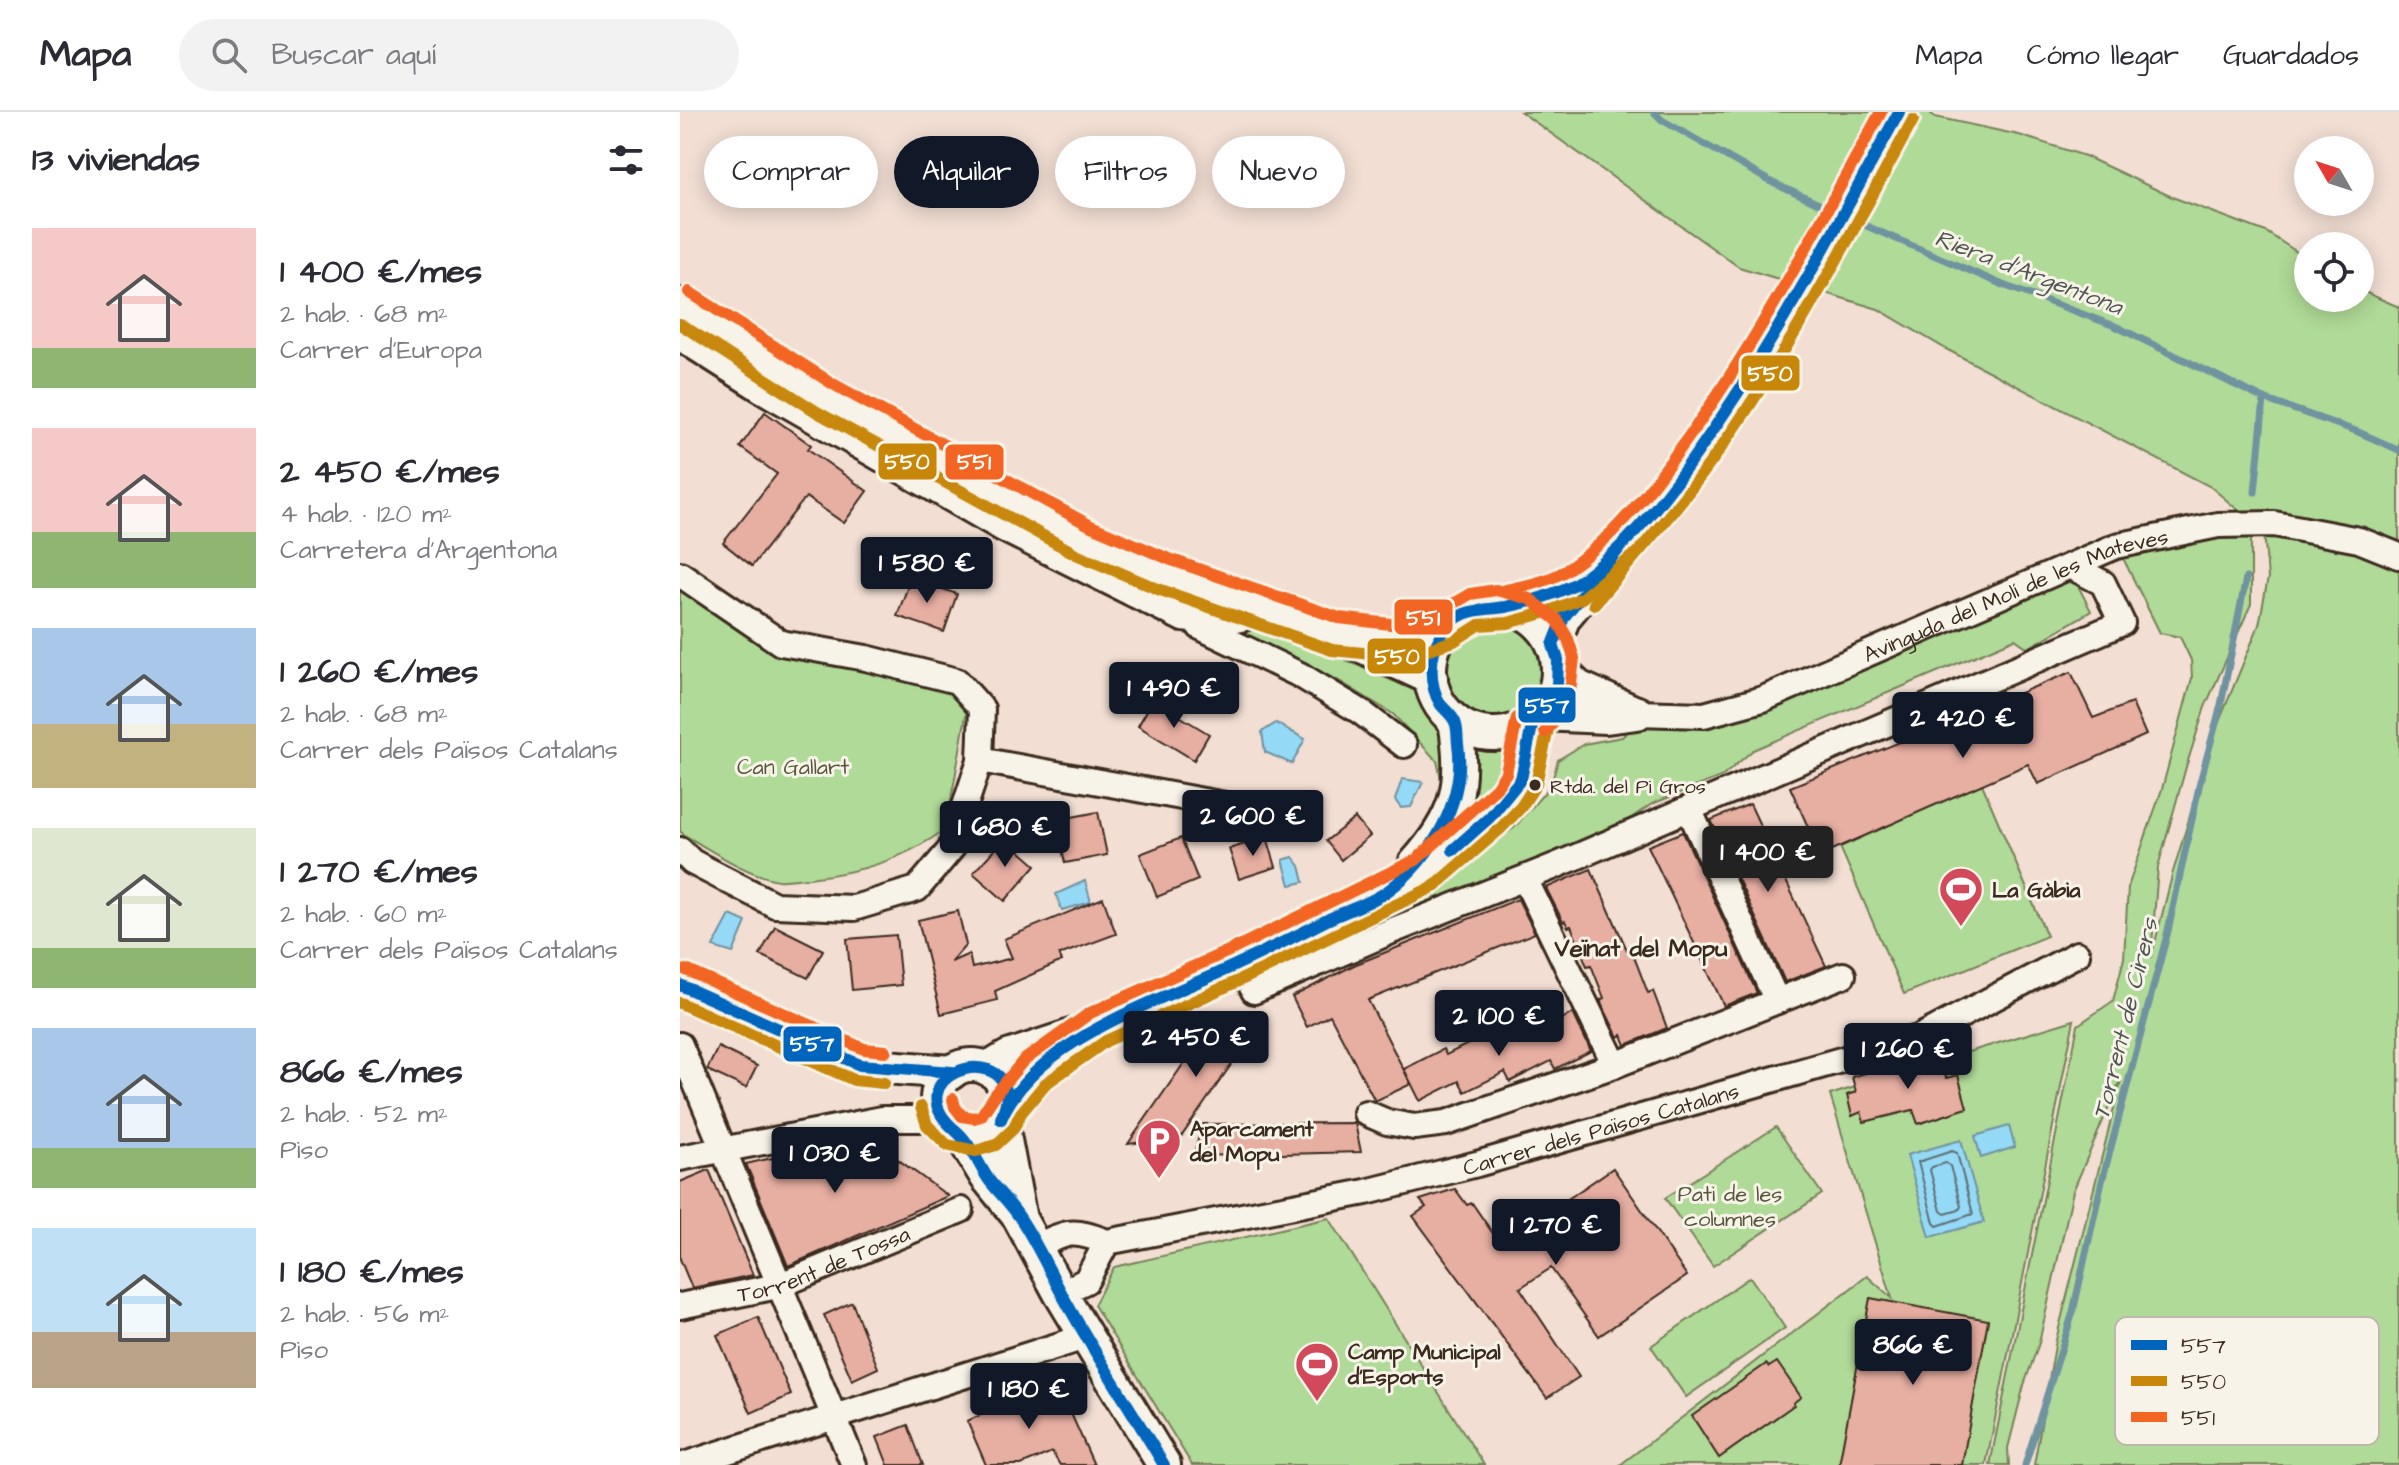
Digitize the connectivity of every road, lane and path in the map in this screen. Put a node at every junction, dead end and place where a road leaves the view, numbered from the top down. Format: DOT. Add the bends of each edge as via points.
graph roads {
  1 [pos="1899,112"];
  2 [pos="680,305"];
  3 [pos="680,338"];
  4 [pos="1625,542"];
  5 [pos="2399,556"];
  6 [pos="2070,566"];
  7 [pos="680,574"];
  8 [pos="1505,607"];
  9 [pos="1266,611"];
  10 [pos="1183,619"];
  11 [pos="1448,626"];
  12 [pos="1336,634"];
  13 [pos="1556,657"];
  14 [pos="1431,678"];
  15 [pos="1637,713"];
  16 [pos="1537,717"];
  17 [pos="1455,721"];
  18 [pos="1404,745"];
  19 [pos="980,760"];
  20 [pos="1236,807"];
  21 [pos="1689,809"];
  22 [pos="680,850"];
  23 [pos="1525,879"];
  24 [pos="1388,891"];
  25 [pos="2077,954"];
  26 [pos="1240,963"];
  27 [pos="1843,975"];
  28 [pos="680,985"];
  29 [pos="1777,1001"];
  30 [pos="1098,1027"];
  31 [pos="680,1045"];
  32 [pos="1615,1065"];
  33 [pos="885,1067"];
  34 [pos="988,1069"];
  35 [pos="952,1072"];
  36 [pos="1004,1112"];
  37 [pos="1366,1113"];
  38 [pos="946,1117"];
  39 [pos="722,1148"];
  40 [pos="680,1158"];
  41 [pos="961,1210"];
  42 [pos="1019,1217"];
  43 [pos="1107,1242"];
  44 [pos="1036,1247"];
  45 [pos="778,1286"];
  46 [pos="1060,1293"];
  47 [pos="680,1306"];
  48 [pos="1088,1336"];
  49 [pos="834,1418"];
  50 [pos="684,1465"];
  51 [pos="854,1465"];
  52 [pos="1164,1465"];
  1 -- 4 [label="street" via="1798,297 1703,445"];
  2 -- 9 [label="street" via="825,398 1084,540"];
  3 -- 10 [label="street" via="1003,529"];
  4 -- 8 [label="street" via="1573,585"];
  4 -- 13 [label="street" via="1564,617"];
  5 -- 6 [label="street, Avinguda del Molí de les Mateves" via="2359,540 2274,524 2218,525 2116,546"];
  6 -- 15 [label="street, Avinguda del Molí de les Mateves" via="1763,699 1704,715"];
  6 -- 21 [label="street" via="2103,583 2122,623"];
  7 -- 19 [label="street" via="781,643 957,681 982,709"];
  8 -- 11 [label="street" via="1474,609"];
  8 -- 13 [label="street" via="1531,617 1544,629"];
  9 -- 10 [label="street" via="1236,623"];
  9 -- 12 [label="street"];
  10 -- 18 [label="street" via="1300,675"];
  11 -- 12 [label="street" via="1401,641"];
  11 -- 14 [label="street" via="1434,650"];
  12 -- 14 [label="street"];
  13 -- 15 [label="street" via="1578,687"];
  13 -- 16 [label="street" via="1554,693"];
  14 -- 17 [label="street" via="1439,702"];
  15 -- 16 [label="street"];
  16 -- 17 [label="street" via="1511,732 1492,734"];
  16 -- 24 [label="street" via="1521,779 1508,798 1425,873"];
  17 -- 24 [label="street" via="1461,762 1450,813 1436,840"];
  19 -- 20 [label="street"];
  19 -- 22 [label="street" via="951,849 917,889 854,908 775,905 692,862"];
  21 -- 23 [label="street"];
  21 -- 29 [label="street"];
  23 -- 26 [label="street" via="1254,991"];
  23 -- 32 [label="street"];
  24 -- 26 [label="street"];
  25 -- 43 [label="street, Carrer dels Països Catalans" via="1918,1038 1463,1168"];
  26 -- 30 [label="street"];
  27 -- 29 [label="street"];
  28 -- 33 [label="street" via="860,1065"];
  29 -- 32 [label="street"];
  30 -- 34 [label="street" via="1008,1057"];
  30 -- 36 [label="street" via="1034,1072"];
  31 -- 39 [label="street"];
  32 -- 37 [label="street" via="1446,1123 1414,1127"];
  33 -- 35 [label="street"];
  33 -- 38 [label="street"];
  34 -- 35 [label="street" via="966,1066"];
  34 -- 36 [label="street" via="1003,1084"];
  35 -- 38 [label="street" via="941,1085"];
  36 -- 38 [label="street" via="983,1133"];
  36 -- 42 [label="street"];
  38 -- 39 [label="street" via="882,1119"];
  38 -- 42 [label="street"];
  39 -- 40 [label="street"];
  39 -- 45 [label="street"];
  41 -- 45 [label="street, Torrent de Tossa"];
  42 -- 44 [label="street"];
  43 -- 44 [label="street, Carrer dels Països Catalans" via="1082,1232 1062,1234"];
  43 -- 46 [label="street" via="1086,1281"];
  44 -- 46 [label="street"];
  45 -- 47 [label="street, Torrent de Tossa"];
  45 -- 49 [label="street"];
  46 -- 48 [label="street"];
  48 -- 49 [label="street"];
  48 -- 52 [label="street"];
  49 -- 50 [label="street"];
  49 -- 51 [label="street"];
}
